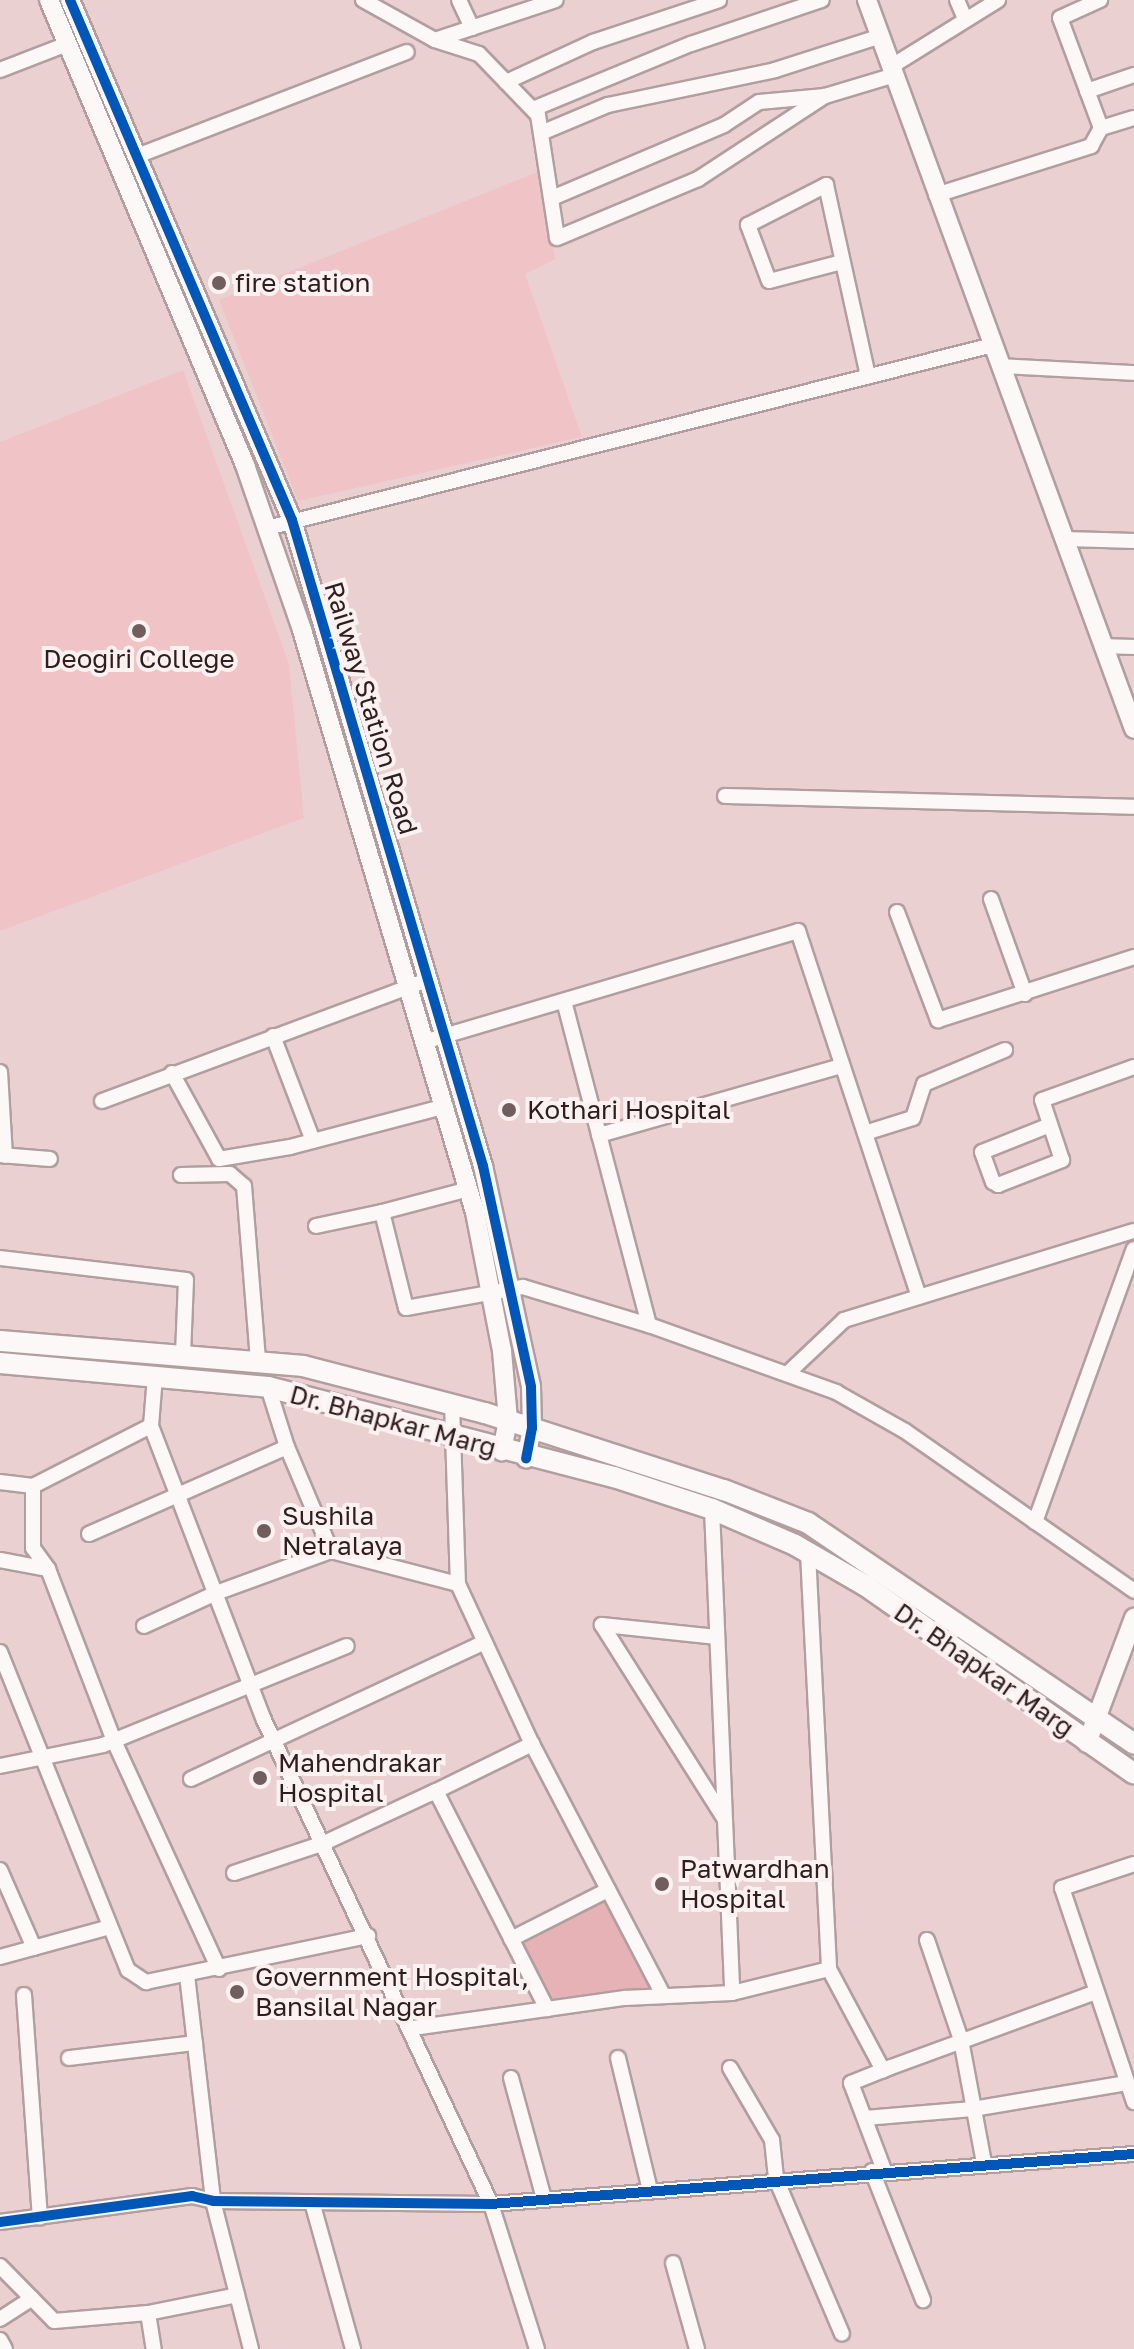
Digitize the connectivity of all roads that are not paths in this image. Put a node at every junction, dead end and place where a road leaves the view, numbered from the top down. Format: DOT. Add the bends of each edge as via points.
graph roads {
  1 [pos="49,0"];
  2 [pos="70,0"];
  3 [pos="459,0"];
  4 [pos="556,0"];
  5 [pos="719,0"];
  6 [pos="822,0"];
  7 [pos="867,0"];
  8 [pos="957,0"];
  9 [pos="998,0"];
  10 [pos="1100,0"];
  11 [pos="373,3"];
  12 [pos="693,4"];
  13 [pos="965,19"];
  14 [pos="472,28"];
  15 [pos="881,36"];
  16 [pos="435,40"];
  17 [pos="67,44"];
  18 [pos="407,52"];
  19 [pos="0,70"];
  20 [pos="893,71"];
  21 [pos="1134,75"];
  22 [pos="506,82"];
  23 [pos="1087,91"];
  24 [pos="825,96"];
  25 [pos="533,109"];
  26 [pos="1134,118"];
  27 [pos="1101,128"];
  28 [pos="541,133"];
  29 [pos="137,156"];
  30 [pos="936,195"];
  31 [pos="552,198"];
  32 [pos="842,262"];
  33 [pos="993,345"];
  34 [pos="1000,366"];
  35 [pos="1134,373"];
  36 [pos="868,376"];
  37 [pos="292,520"];
  38 [pos="267,528"];
  39 [pos="1064,539"];
  40 [pos="1134,541"];
  41 [pos="1104,646"];
  42 [pos="1134,647"];
  43 [pos="1134,729"];
  44 [pos="725,796"];
  45 [pos="1134,807"];
  46 [pos="991,899"];
  47 [pos="897,912"];
  48 [pos="1134,957"];
  49 [pos="428,980"];
  50 [pos="409,989"];
  51 [pos="1025,994"];
  52 [pos="564,1001"];
  53 [pos="273,1036"];
  54 [pos="436,1039"];
  55 [pos="1005,1050"];
  56 [pos="842,1066"];
  57 [pos="1134,1067"];
  58 [pos="0,1072"];
  59 [pos="172,1073"];
  60 [pos="102,1101"];
  61 [pos="446,1106"];
  62 [pos="1050,1125"];
  63 [pos="865,1133"];
  64 [pos="599,1135"];
  65 [pos="313,1141"];
  66 [pos="2,1155"];
  67 [pos="50,1159"];
  68 [pos="181,1175"];
  69 [pos="469,1189"];
  70 [pos="382,1212"];
  71 [pos="316,1226"];
  72 [pos="1134,1231"];
  73 [pos="1134,1249"];
  74 [pos="0,1258"];
  75 [pos="510,1286"];
  76 [pos="490,1290"];
  77 [pos="919,1297"];
  78 [pos="649,1325"];
  79 [pos="0,1341"];
  80 [pos="183,1356"];
  81 [pos="258,1359"];
  82 [pos="0,1363"];
  83 [pos="788,1373"];
  84 [pos="155,1376"];
  85 [pos="268,1387"];
  86 [pos="452,1404"];
  87 [pos="508,1420"];
  88 [pos="151,1426"];
  89 [pos="532,1428"];
  90 [pos="452,1436"];
  91 [pos="287,1447"];
  92 [pos="502,1451"];
  93 [pos="526,1458"];
  94 [pos="0,1482"];
  95 [pos="33,1486"];
  96 [pos="178,1495"];
  97 [pos="712,1509"];
  98 [pos="1035,1522"];
  99 [pos="89,1534"];
  100 [pos="331,1551"];
  101 [pos="808,1553"];
  102 [pos="0,1560"];
  103 [pos="48,1569"];
  104 [pos="458,1584"];
  105 [pos="1134,1591"];
  106 [pos="216,1593"];
  107 [pos="1134,1618"];
  108 [pos="144,1626"];
  109 [pos="717,1637"];
  110 [pos="485,1642"];
  111 [pos="347,1646"];
  112 [pos="0,1652"];
  113 [pos="252,1688"];
  114 [pos="1097,1718"];
  115 [pos="114,1741"];
  116 [pos="275,1743"];
  117 [pos="1087,1743"];
  118 [pos="532,1744"];
  119 [pos="1134,1744"];
  120 [pos="41,1759"];
  121 [pos="0,1766"];
  122 [pos="1134,1774"];
  123 [pos="191,1779"];
  124 [pos="422,1798"];
  125 [pos="725,1818"];
  126 [pos="324,1843"];
  127 [pos="1134,1864"];
  128 [pos="0,1870"];
  129 [pos="234,1873"];
  130 [pos="608,1890"];
  131 [pos="110,1927"];
  132 [pos="368,1936"];
  133 [pos="511,1939"];
  134 [pos="927,1940"];
  135 [pos="34,1948"];
  136 [pos="0,1957"];
  137 [pos="219,1969"];
  138 [pos="829,1969"];
  139 [pos="187,1975"];
  140 [pos="732,1993"];
  141 [pos="1093,1993"];
  142 [pos="24,1995"];
  143 [pos="664,1996"];
  144 [pos="547,2009"];
  145 [pos="413,2028"];
  146 [pos="961,2040"];
  147 [pos="195,2043"];
  148 [pos="69,2058"];
  149 [pos="618,2058"];
  150 [pos="1127,2065"];
  151 [pos="892,2067"];
  152 [pos="730,2068"];
  153 [pos="511,2078"];
  154 [pos="1127,2083"];
  155 [pos="1134,2102"];
  156 [pos="973,2109"];
  157 [pos="865,2118"];
  158 [pos="1134,2154"];
  159 [pos="984,2163"];
  160 [pos="878,2171"];
  161 [pos="776,2179"];
  162 [pos="650,2190"];
  163 [pos="544,2199"];
  164 [pos="213,2201"];
  165 [pos="312,2202"];
  166 [pos="491,2204"];
  167 [pos="40,2217"];
  168 [pos="0,2222"];
  169 [pos="673,2263"];
  170 [pos="0,2266"];
  171 [pos="237,2295"];
  172 [pos="32,2298"];
  173 [pos="923,2300"];
  174 [pos="148,2313"];
  175 [pos="0,2319"];
  176 [pos="842,2334"];
  177 [pos="0,2340"];
  178 [pos="5,2349"];
  179 [pos="154,2349"];
  180 [pos="251,2349"];
  181 [pos="353,2349"];
  182 [pos="537,2349"];
  183 [pos="697,2349"];
  1 -- 17 [label="street, Railway Station Road"];
  2 -- 29 [label="street, Railway Station Road"];
  3 -- 14 [label="street"];
  4 -- 14 [label="street"];
  5 -- 12 [label="street"];
  6 -- 25 [label="street" via="691,44"];
  7 -- 15 [label="street"];
  8 -- 13 [label="street"];
  9 -- 13 [label="street"];
  10 -- 23 [label="street" via="1060,18"];
  11 -- 16 [label="street"];
  12 -- 22 [label="street"];
  13 -- 20 [label="street"];
  14 -- 16 [label="street"];
  15 -- 20 [label="street"];
  15 -- 28 [label="street" via="775,70 608,105"];
  16 -- 22 [label="street" via="479,54"];
  17 -- 19 [label="street"];
  17 -- 38 [label="street, Railway Station Road"];
  18 -- 29 [label="street"];
  20 -- 24 [label="street"];
  20 -- 30 [label="street"];
  21 -- 23 [label="street"];
  22 -- 25 [label="street"];
  23 -- 27 [label="street"];
  24 -- 31 [label="street" via="759,102 724,125"];
  24 -- 31 [label="street" via="698,179 557,238"];
  25 -- 28 [label="street"];
  26 -- 27 [label="street"];
  27 -- 30 [label="street" via="1091,146"];
  28 -- 31 [label="street"];
  29 -- 37 [label="street, Railway Station Road"];
  30 -- 33 [label="street"];
  32 -- 32 [label="street" via="826,185 748,225 769,281"];
  32 -- 36 [label="street"];
  33 -- 34 [label="street"];
  33 -- 36 [label="street"];
  34 -- 35 [label="street"];
  34 -- 39 [label="street"];
  36 -- 37 [label="street"];
  37 -- 38 [label="street"];
  37 -- 49 [label="street, Railway Station Road"];
  38 -- 50 [label="street, Railway Station Road"];
  39 -- 40 [label="street"];
  39 -- 41 [label="street"];
  41 -- 42 [label="street"];
  41 -- 43 [label="street"];
  44 -- 45 [label="street"];
  46 -- 51 [label="street"];
  47 -- 51 [label="street" via="936,1018"];
  48 -- 51 [label="street"];
  49 -- 50 [label="street"];
  49 -- 54 [label="street, Railway Station Road"];
  50 -- 53 [label="street"];
  50 -- 54 [label="street, Railway Station Road"];
  52 -- 54 [label="street"];
  52 -- 56 [label="street" via="798,931"];
  52 -- 64 [label="street"];
  53 -- 59 [label="street"];
  53 -- 65 [label="street"];
  54 -- 61 [label="street, Railway Station Road"];
  54 -- 75 [label="street, Railway Station Road" via="483,1166"];
  55 -- 63 [label="street" via="924,1084 913,1118"];
  56 -- 63 [label="street"];
  56 -- 64 [label="street"];
  57 -- 62 [label="street" via="1044,1098"];
  58 -- 66 [label="street"];
  59 -- 60 [label="street"];
  59 -- 65 [label="street" via="219,1159"];
  61 -- 65 [label="street"];
  61 -- 69 [label="street, Railway Station Road"];
  62 -- 62 [label="street" via="1062,1160 998,1185 993,1182 982,1152"];
  63 -- 77 [label="street"];
  64 -- 78 [label="street"];
  66 -- 67 [label="street"];
  68 -- 81 [label="street" via="230,1174 244,1186"];
  69 -- 70 [label="street"];
  69 -- 76 [label="street, Railway Station Road"];
  70 -- 71 [label="street"];
  70 -- 76 [label="street" via="406,1308"];
  72 -- 77 [label="street"];
  73 -- 98 [label="street"];
  74 -- 80 [label="street" via="186,1280"];
  75 -- 76 [label="street"];
  75 -- 78 [label="street"];
  75 -- 89 [label="street, Railway Station Road" via="531,1387"];
  76 -- 87 [label="street, Railway Station Road"];
  77 -- 83 [label="street" via="844,1320"];
  78 -- 83 [label="street"];
  79 -- 80 [label="main road, Dr. Bhapkar Marg"];
  80 -- 81 [label="main road, Dr. Bhapkar Marg"];
  81 -- 86 [label="main road, Dr. Bhapkar Marg"];
  82 -- 84 [label="main road, Dr. Bhapkar Marg"];
  83 -- 98 [label="street" via="836,1392 905,1431"];
  84 -- 85 [label="main road, Dr. Bhapkar Marg"];
  84 -- 88 [label="street"];
  85 -- 90 [label="main road, Dr. Bhapkar Marg"];
  85 -- 91 [label="street"];
  86 -- 87 [label="main road, Dr. Bhapkar Marg"];
  86 -- 90 [label="street"];
  87 -- 89 [label="main road, Dr. Bhapkar Marg"];
  87 -- 92 [label="street, Railway Station Road"];
  88 -- 95 [label="street"];
  88 -- 96 [label="street"];
  89 -- 93 [label="street, Railway Station Road"];
  89 -- 114 [label="main road, Dr. Bhapkar Marg" via="808,1523"];
  90 -- 92 [label="main road, Dr. Bhapkar Marg"];
  90 -- 104 [label="street"];
  91 -- 96 [label="street"];
  91 -- 100 [label="street"];
  92 -- 93 [label="main road, Dr. Bhapkar Marg"];
  93 -- 97 [label="main road, Dr. Bhapkar Marg" via="614,1477"];
  94 -- 95 [label="street"];
  95 -- 103 [label="street" via="33,1548"];
  96 -- 99 [label="street"];
  96 -- 106 [label="street"];
  97 -- 101 [label="main road, Dr. Bhapkar Marg"];
  97 -- 109 [label="street"];
  98 -- 105 [label="street"];
  100 -- 104 [label="street"];
  100 -- 106 [label="street"];
  101 -- 117 [label="main road, Dr. Bhapkar Marg" via="1012,1685"];
  101 -- 138 [label="street"];
  102 -- 103 [label="street"];
  103 -- 115 [label="street"];
  104 -- 110 [label="street"];
  106 -- 108 [label="street"];
  106 -- 113 [label="street"];
  107 -- 114 [label="street"];
  109 -- 125 [label="street"];
  109 -- 125 [label="street" via="602,1625"];
  110 -- 116 [label="street"];
  110 -- 118 [label="street"];
  111 -- 113 [label="street"];
  112 -- 120 [label="street"];
  113 -- 115 [label="street"];
  113 -- 116 [label="street"];
  114 -- 117 [label="street"];
  114 -- 119 [label="main road, Dr. Bhapkar Marg"];
  115 -- 120 [label="street"];
  115 -- 137 [label="street"];
  116 -- 123 [label="street"];
  116 -- 126 [label="street"];
  117 -- 122 [label="main road, Dr. Bhapkar Marg"];
  118 -- 124 [label="street"];
  118 -- 130 [label="street"];
  120 -- 121 [label="street"];
  120 -- 131 [label="street"];
  124 -- 126 [label="street"];
  124 -- 133 [label="street" via="436,1791"];
  125 -- 140 [label="street"];
  126 -- 129 [label="street"];
  126 -- 132 [label="street"];
  127 -- 141 [label="street" via="1062,1888"];
  128 -- 135 [label="street"];
  130 -- 133 [label="street"];
  130 -- 143 [label="street"];
  131 -- 135 [label="street"];
  131 -- 139 [label="street" via="128,1970 146,1982"];
  132 -- 137 [label="street"];
  132 -- 145 [label="street"];
  133 -- 144 [label="street"];
  134 -- 146 [label="street"];
  135 -- 136 [label="street"];
  137 -- 139 [label="street"];
  138 -- 140 [label="street"];
  138 -- 151 [label="street" via="883,2070"];
  139 -- 147 [label="street"];
  140 -- 143 [label="street"];
  141 -- 146 [label="street"];
  141 -- 150 [label="street"];
  142 -- 167 [label="street"];
  143 -- 144 [label="street"];
  144 -- 145 [label="street"];
  145 -- 166 [label="street"];
  146 -- 151 [label="street"];
  146 -- 156 [label="street"];
  147 -- 148 [label="street"];
  147 -- 164 [label="street"];
  149 -- 162 [label="street"];
  150 -- 154 [label="street"];
  151 -- 157 [label="street" via="851,2083"];
  152 -- 161 [label="street" via="772,2140"];
  153 -- 163 [label="street"];
  154 -- 155 [label="street"];
  154 -- 156 [label="street"];
  156 -- 157 [label="street"];
  156 -- 159 [label="street"];
  157 -- 160 [label="street"];
  158 -- 159 [label="street"];
  159 -- 160 [label="street"];
  160 -- 161 [label="street"];
  160 -- 173 [label="street"];
  161 -- 162 [label="street"];
  161 -- 176 [label="street"];
  162 -- 163 [label="street"];
  163 -- 166 [label="street"];
  164 -- 165 [label="street"];
  164 -- 167 [label="street" via="192,2196"];
  164 -- 171 [label="street"];
  165 -- 166 [label="street"];
  165 -- 181 [label="street"];
  166 -- 182 [label="street"];
  167 -- 168 [label="street"];
  169 -- 183 [label="street"];
  170 -- 172 [label="street"];
  171 -- 174 [label="street"];
  171 -- 180 [label="street"];
  172 -- 174 [label="street" via="54,2321"];
  172 -- 175 [label="street"];
  174 -- 179 [label="street"];
  177 -- 178 [label="street"];
}
